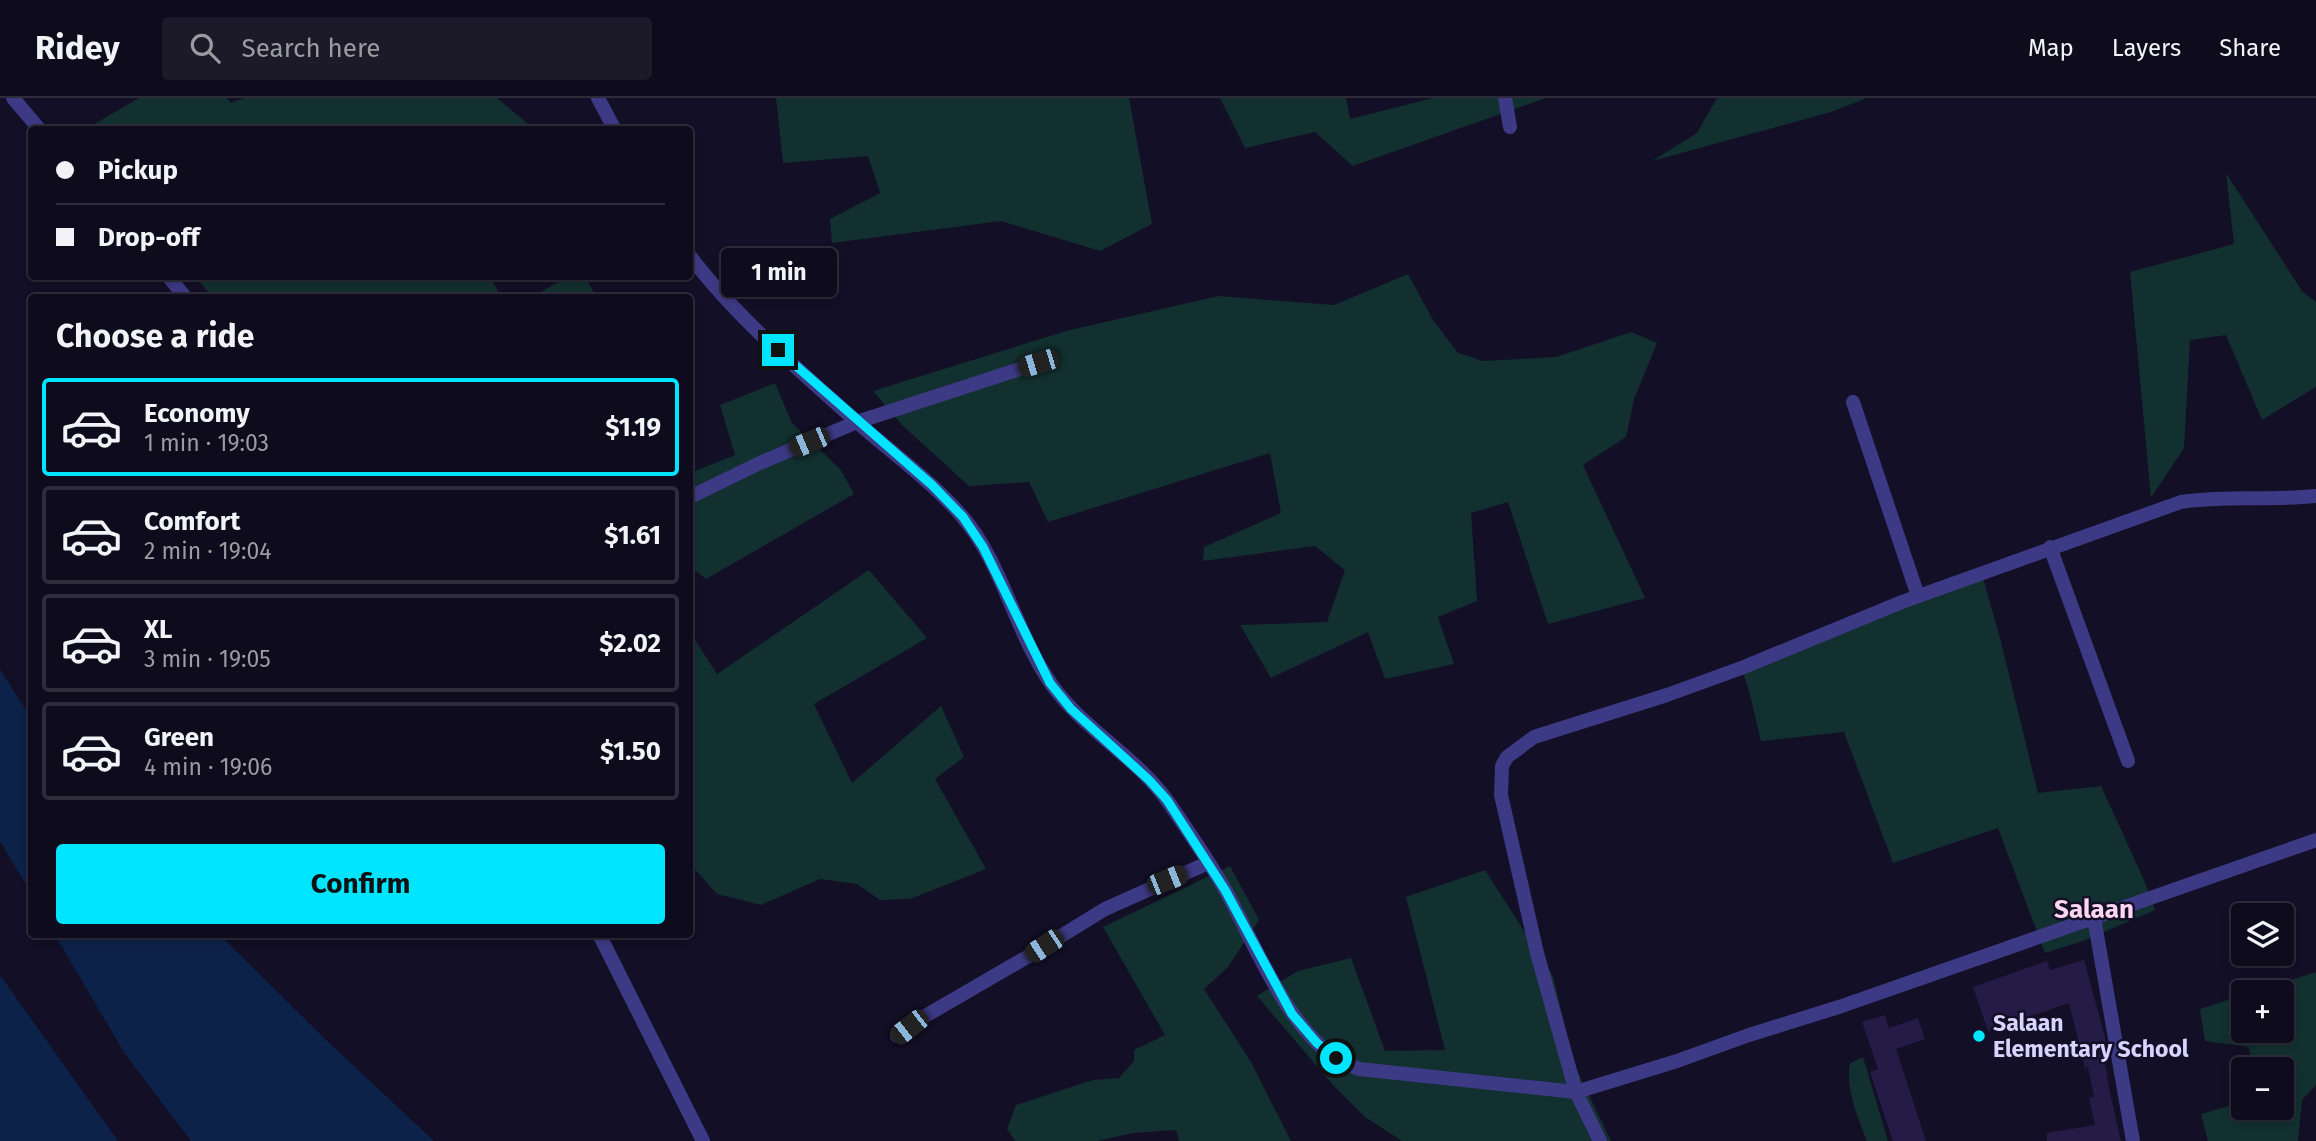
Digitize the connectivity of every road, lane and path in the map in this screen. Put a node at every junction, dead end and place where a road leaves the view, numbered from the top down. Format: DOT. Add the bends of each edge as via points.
graph roads {
  1 [pos="13,98"];
  2 [pos="598,98"];
  3 [pos="1505,98"];
  4 [pos="37,126"];
  5 [pos="613,126"];
  6 [pos="1510,127"];
  7 [pos="693,259"];
  8 [pos="171,280"];
  9 [pos="183,294"];
  10 [pos="1038,363"];
  11 [pos="1853,402"];
  12 [pos="857,422"];
  13 [pos="693,496"];
  14 [pos="2316,496"];
  15 [pos="2050,547"];
  16 [pos="1918,596"];
  17 [pos="2128,761"];
  18 [pos="2316,840"];
  19 [pos="1208,863"];
  20 [pos="2094,918"];
  21 [pos="601,938"];
  22 [pos="897,1036"];
  23 [pos="1576,1092"];
  24 [pos="703,1141"];
  25 [pos="1600,1141"];
  26 [pos="2133,1141"];
  1 -- 4 [label="street"];
  2 -- 5 [label="street"];
  3 -- 6 [label="street"];
  7 -- 12 [label="street" via="761,335"];
  8 -- 9 [label="street"];
  10 -- 12 [label="street"];
  11 -- 16 [label="street"];
  12 -- 13 [label="street"];
  12 -- 19 [label="street" via="963,517 983,547 1050,683 1071,709 1167,800"];
  14 -- 15 [label="street" via="2210,497 2181,502"];
  15 -- 16 [label="street"];
  15 -- 17 [label="street"];
  16 -- 23 [label="street" via="1693,686 1534,737 1507,757 1502,766 1501,795 1537,953"];
  18 -- 20 [label="street"];
  19 -- 22 [label="street" via="1105,909"];
  19 -- 23 [label="street" via="1292,1014 1336,1058 1359,1069"];
  20 -- 23 [label="street"];
  20 -- 26 [label="street"];
  21 -- 24 [label="street"];
  23 -- 25 [label="street"];
}
